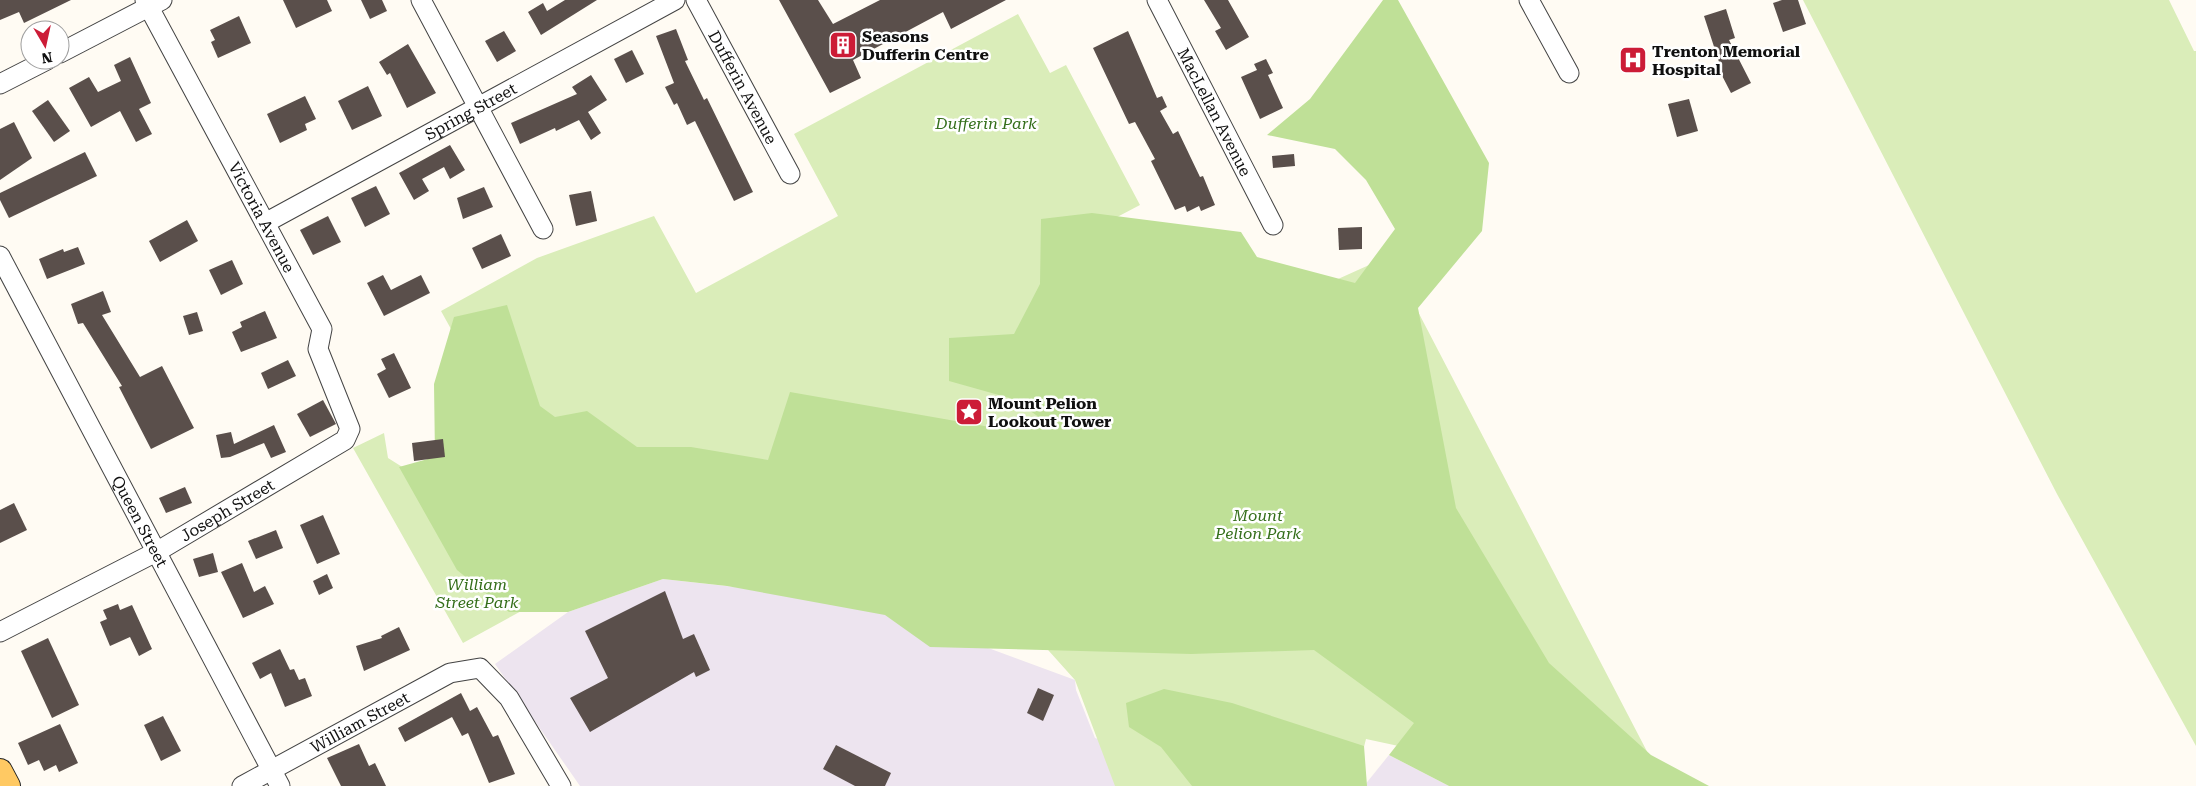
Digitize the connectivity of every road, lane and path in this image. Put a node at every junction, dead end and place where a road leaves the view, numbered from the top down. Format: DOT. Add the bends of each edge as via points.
graph roads {
  1 [pos="421,0"];
  2 [pos="675,0"];
  3 [pos="696,0"];
  4 [pos="1157,0"];
  5 [pos="1529,0"];
  6 [pos="152,2"];
  7 [pos="70,47"];
  8 [pos="27,70"];
  9 [pos="1569,73"];
  10 [pos="0,84"];
  11 [pos="477,108"];
  12 [pos="790,174"];
  13 [pos="265,223"];
  14 [pos="1274,225"];
  15 [pos="543,229"];
  16 [pos="0,256"];
  17 [pos="344,440"];
  18 [pos="158,551"];
  19 [pos="0,632"];
  20 [pos="0,771"];
  21 [pos="276,778"];
  22 [pos="8,786"];
  23 [pos="242,786"];
  24 [pos="561,786"];
  1 -- 11 [label="street"];
  2 -- 11 [label="street, Spring Street"];
  3 -- 12 [label="street, Dufferin Avenue"];
  4 -- 14 [label="street, MacLellan Avenue"];
  5 -- 9 [label="street"];
  6 -- 7 [label="street"];
  6 -- 13 [label="street, Victoria Avenue"];
  8 -- 10 [label="street"];
  11 -- 13 [label="street, Spring Street"];
  11 -- 15 [label="street"];
  13 -- 17 [label="street, Victoria Avenue" via="322,330 318,349 349,422 350,429"];
  16 -- 18 [label="street, Queen Street"];
  17 -- 18 [label="street, Joseph Street"];
  18 -- 19 [label="street, Joseph Street"];
  18 -- 21 [label="street, Queen Street"];
  20 -- 22 [label="main road"];
  21 -- 23 [label="street, William Street"];
  21 -- 24 [label="street, William Street" via="450,673 480,668 509,698"];
}
